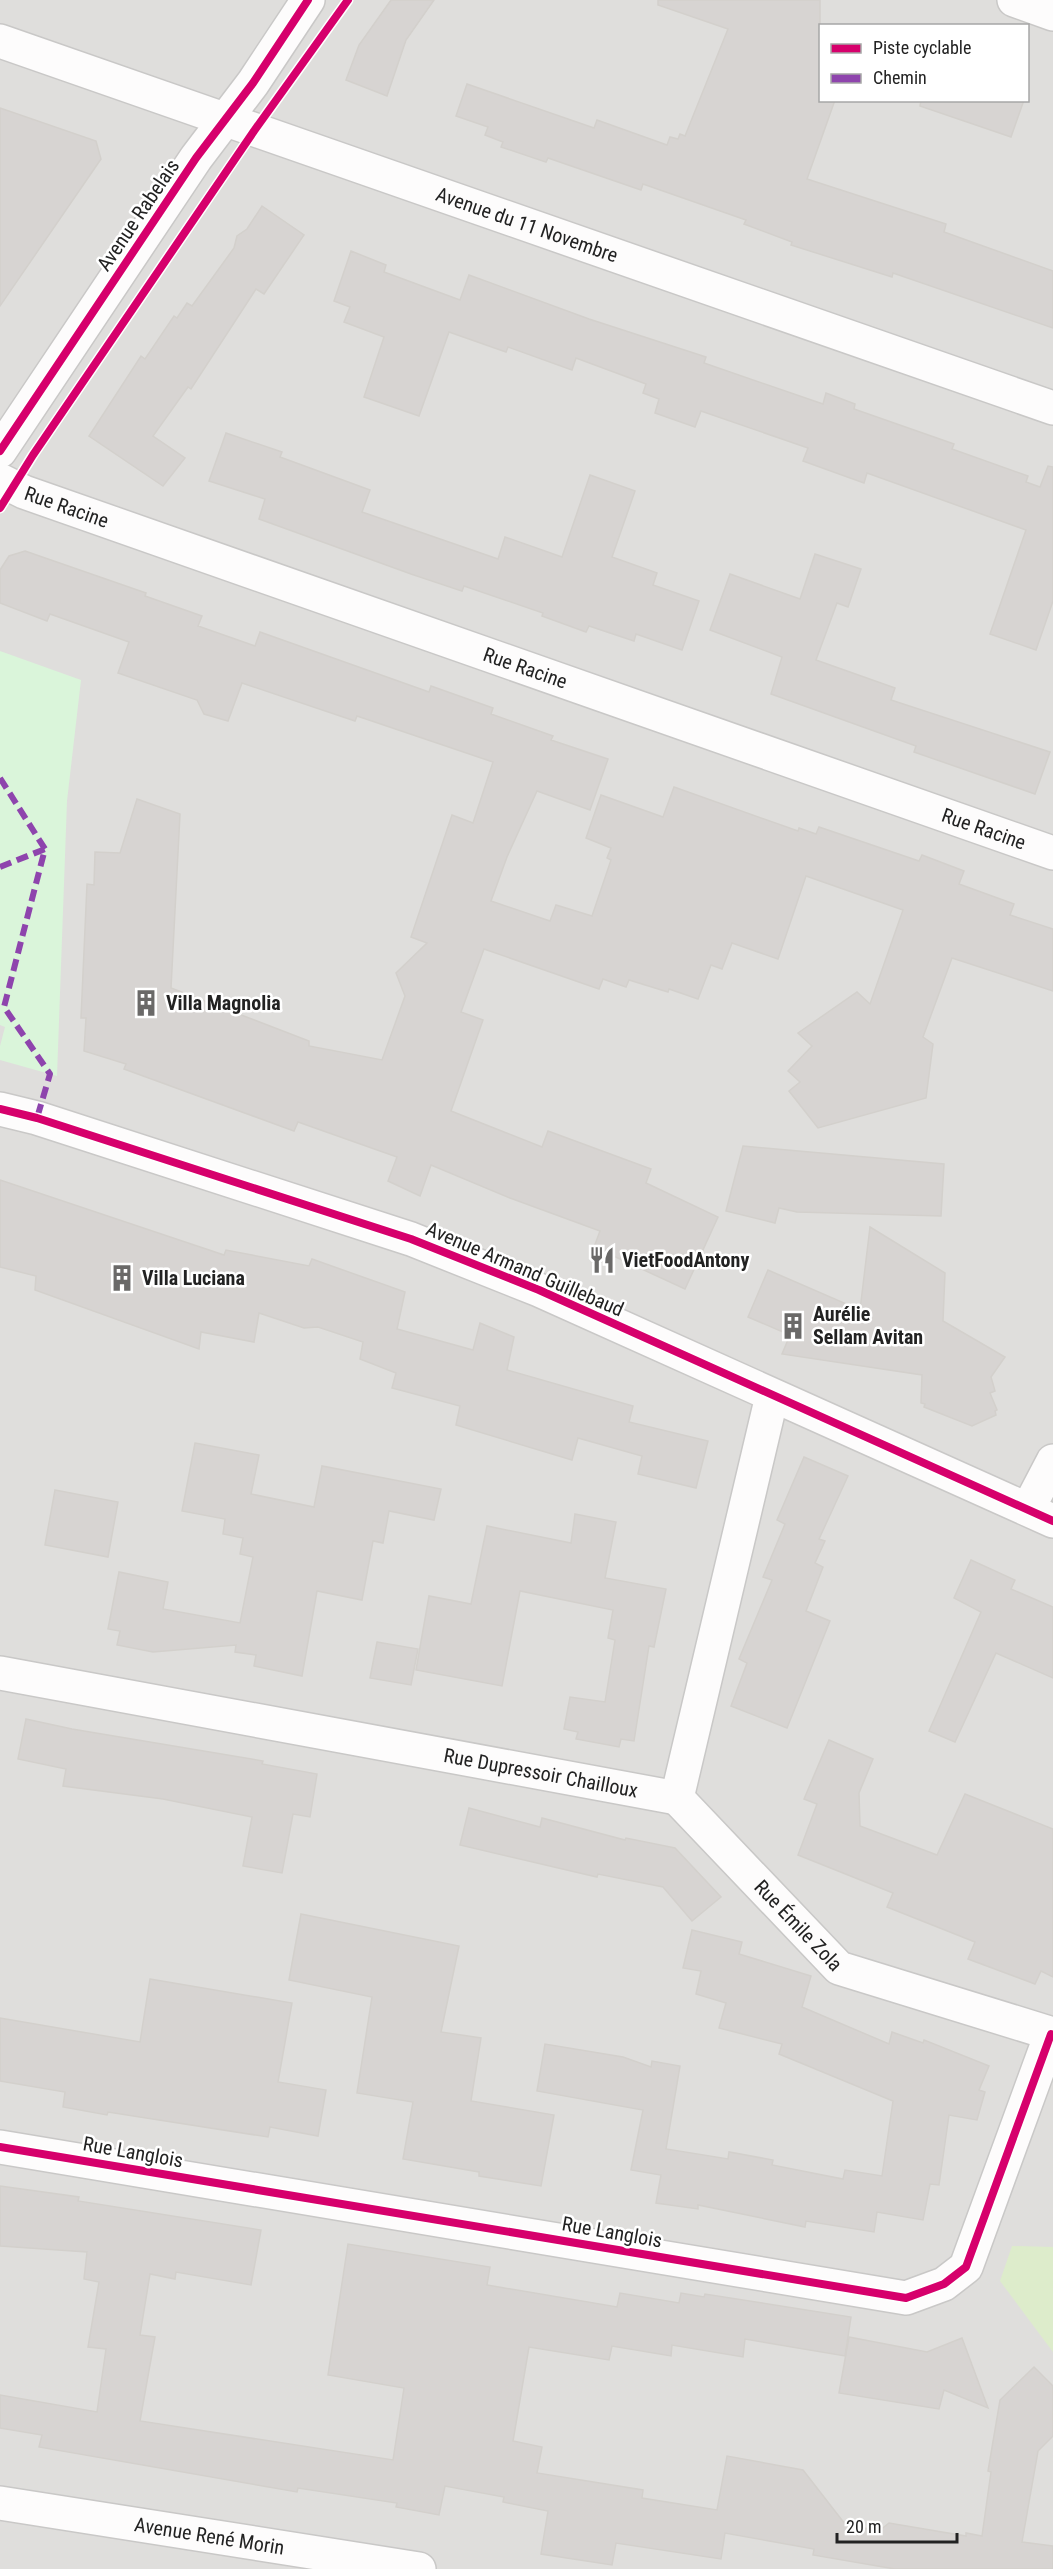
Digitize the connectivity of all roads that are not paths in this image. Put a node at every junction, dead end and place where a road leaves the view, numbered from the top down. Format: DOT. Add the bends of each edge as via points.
graph roads {
  1 [pos="308,0"];
  2 [pos="1014,0"];
  3 [pos="1053,14"];
  4 [pos="0,41"];
  5 [pos="225,120"];
  6 [pos="1053,408"];
  7 [pos="0,451"];
  8 [pos="0,480"];
  9 [pos="1053,853"];
  10 [pos="0,1109"];
  11 [pos="772,1396"];
  12 [pos="1053,1461"];
  13 [pos="1040,1515"];
  14 [pos="0,1672"];
  15 [pos="677,1798"];
  16 [pos="1052,2034"];
  17 [pos="0,2146"];
  18 [pos="0,2503"];
  19 [pos="419,2569"];
  1 -- 5 [label="street, Avenue Rabelais"];
  2 -- 3 [label="street"];
  4 -- 5 [label="street, Avenue du 11 Novembre"];
  5 -- 6 [label="street, Avenue du 11 Novembre"];
  5 -- 7 [label="street, Avenue Rabelais"];
  8 -- 9 [label="street, Rue Racine" via="35,496"];
  10 -- 11 [label="street, Avenue Armand Guillebaud" via="411,1239 539,1290"];
  11 -- 13 [label="street, Avenue Armand Guillebaud"];
  11 -- 15 [label="street"];
  12 -- 13 [label="street"];
  14 -- 15 [label="street, Rue Dupressoir Chailloux"];
  15 -- 16 [label="street, Rue Émile Zola" via="839,1968"];
  16 -- 17 [label="street, Rue Langlois" via="966,2267 945,2284 906,2298"];
  18 -- 19 [label="street, Avenue René Morin"];
}
